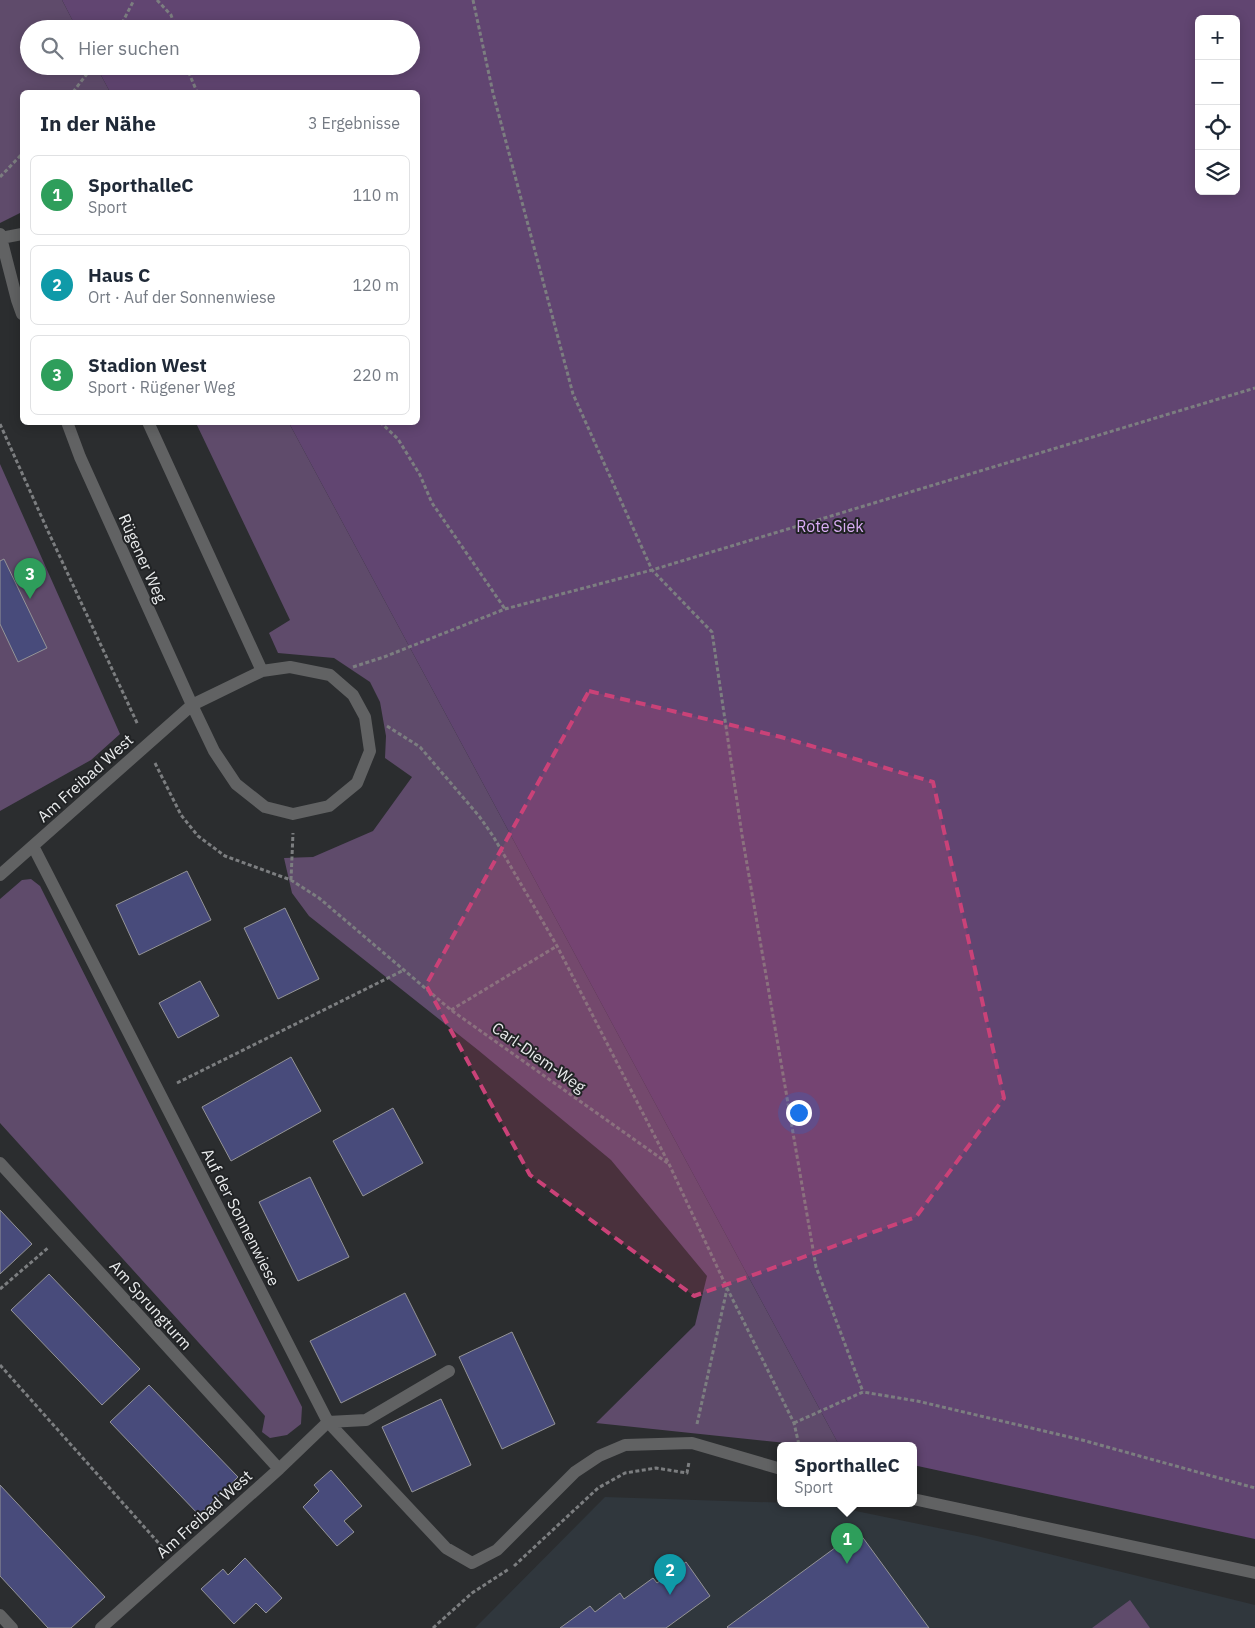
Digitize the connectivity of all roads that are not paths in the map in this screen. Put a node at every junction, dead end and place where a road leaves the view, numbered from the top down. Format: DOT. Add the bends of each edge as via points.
graph roads {
  1 [pos="20,234"];
  2 [pos="1,236"];
  3 [pos="20,308"];
  4 [pos="67,425"];
  5 [pos="149,425"];
  6 [pos="262,671"];
  7 [pos="192,706"];
  8 [pos="33,846"];
  9 [pos="0,875"];
  10 [pos="0,1163"];
  11 [pos="449,1371"];
  12 [pos="328,1422"];
  13 [pos="279,1468"];
  14 [pos="777,1468"];
  15 [pos="917,1500"];
  16 [pos="1255,1573"];
  17 [pos="0,1615"];
  18 [pos="12,1628"];
  19 [pos="101,1628"];
  1 -- 2 [label="street"];
  2 -- 3 [label="street"];
  4 -- 7 [label="street, Rügener Weg"];
  5 -- 6 [label="street"];
  6 -- 7 [label="street, Rügener Weg"];
  6 -- 7 [label="street, Rügener Weg" via="290,667 330,675 353,695 365,718 370,751 357,783 329,806 293,814 265,807 236,784 214,751"];
  7 -- 8 [label="street, Am Freibad West"];
  8 -- 9 [label="street, Am Freibad West"];
  8 -- 12 [label="street, Auf der Sonnenwiese"];
  10 -- 13 [label="street, Am Sprungturm"];
  11 -- 12 [label="street" via="366,1420"];
  12 -- 13 [label="street, Am Freibad West"];
  12 -- 14 [label="street, Auf der Sonnenwiese" via="446,1548 472,1563 497,1550 575,1472 599,1456 625,1445 692,1443"];
  13 -- 19 [label="street, Am Freibad West"];
  15 -- 16 [label="street"];
  17 -- 18 [label="street"];
}
